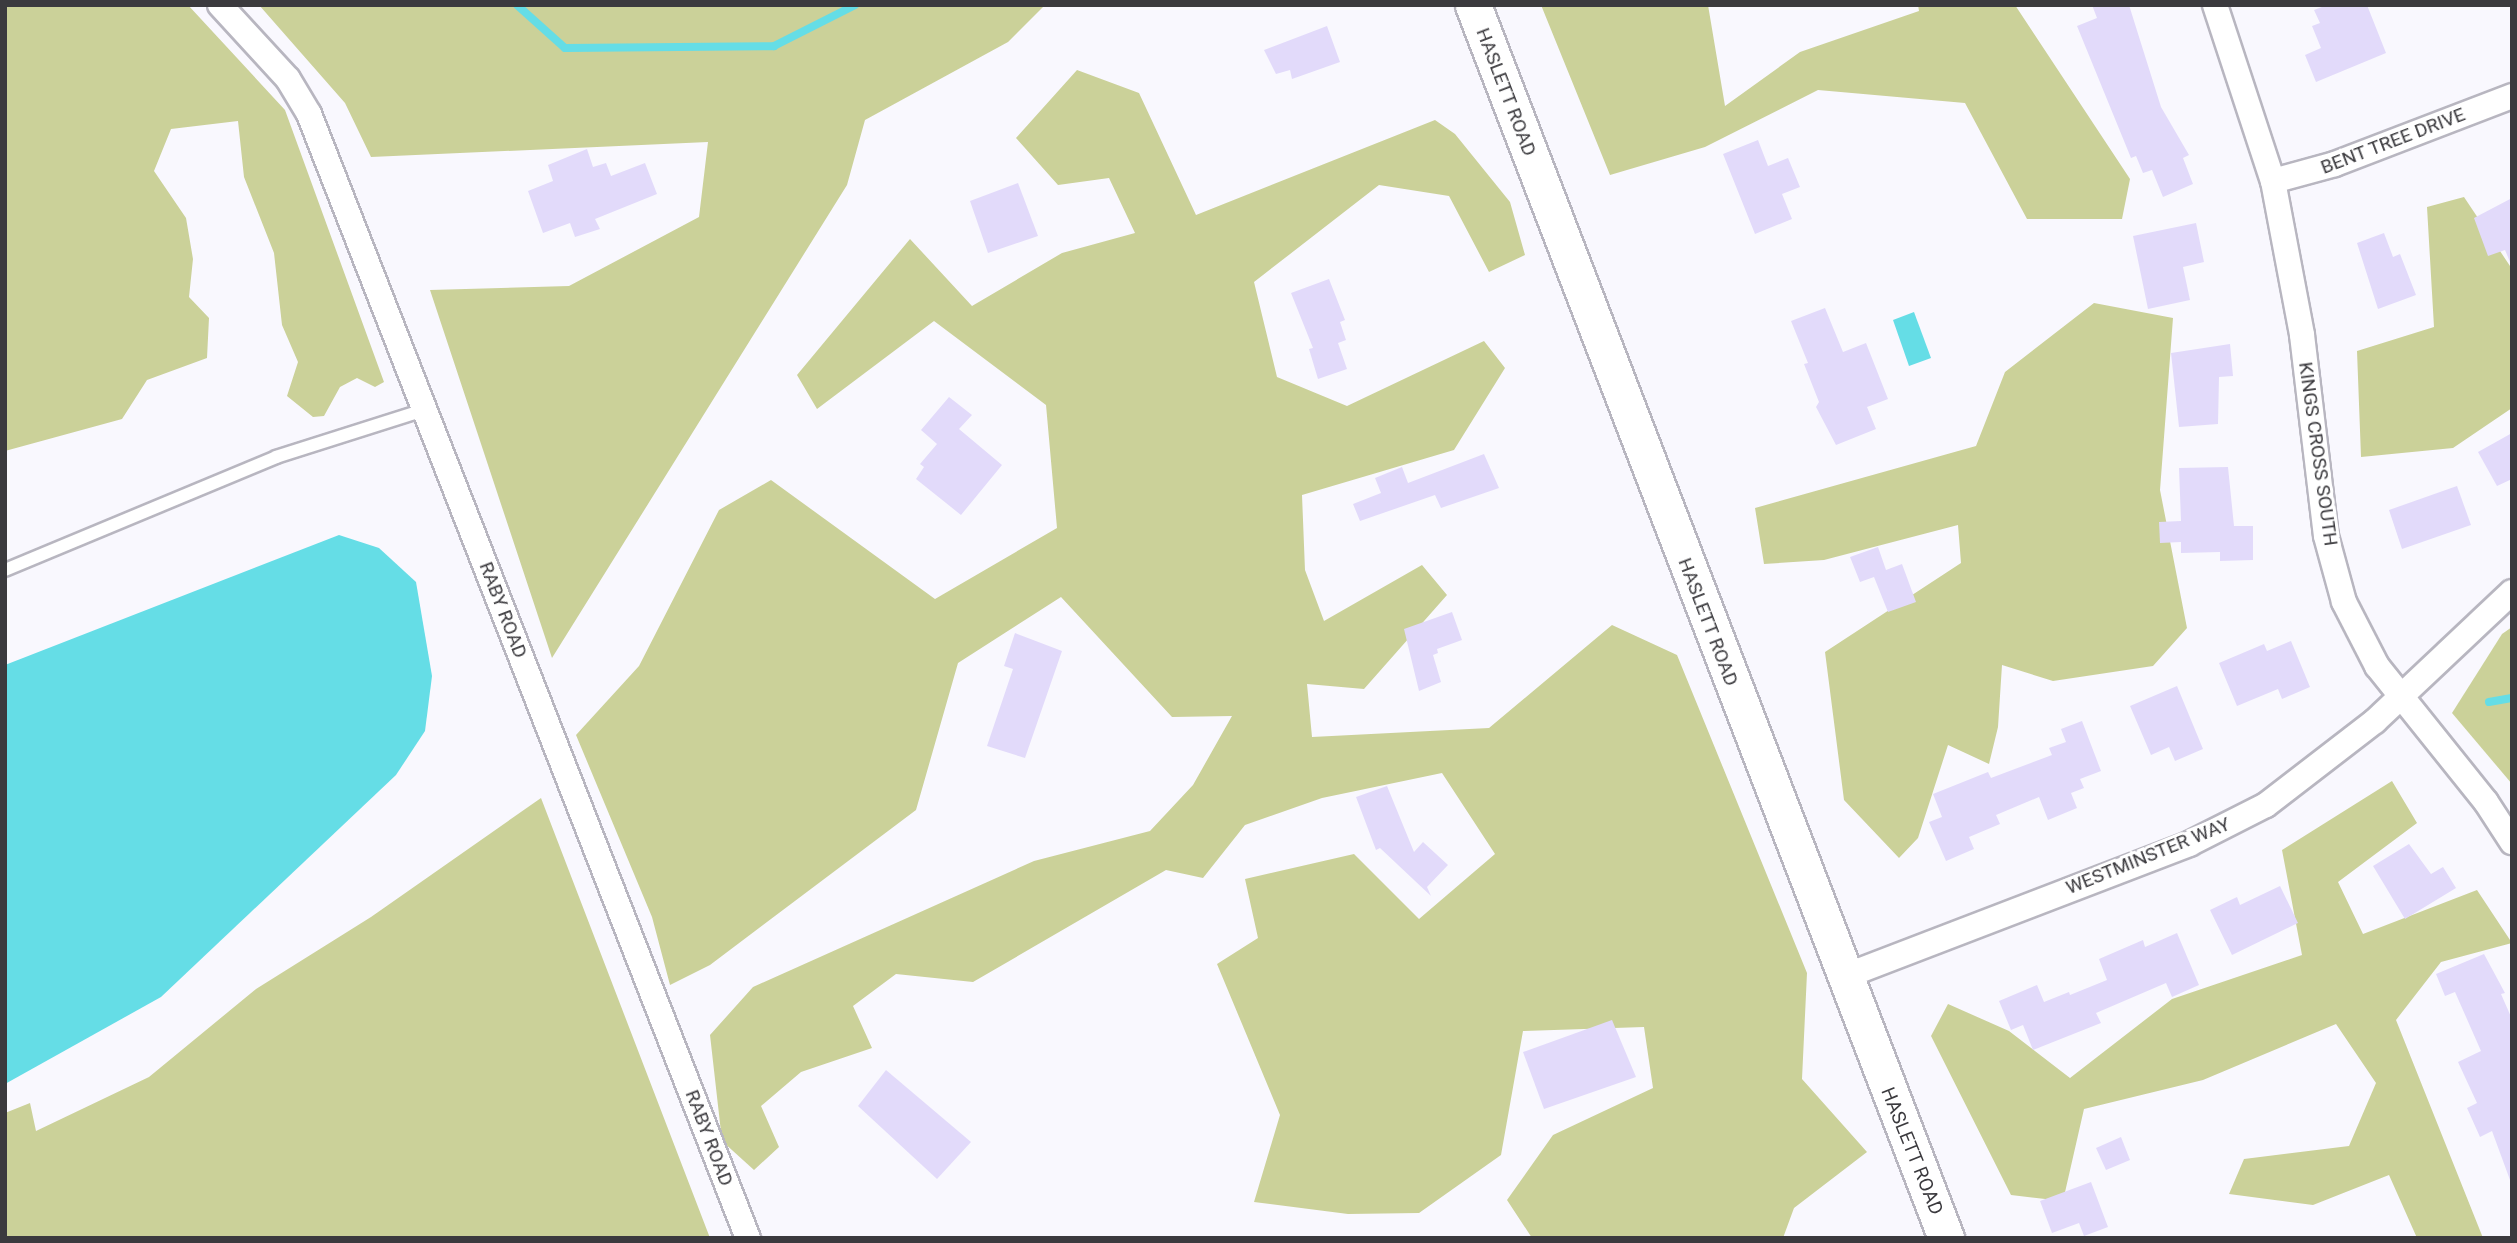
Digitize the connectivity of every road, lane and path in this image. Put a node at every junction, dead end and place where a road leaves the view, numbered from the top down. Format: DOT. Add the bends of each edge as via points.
graph roads {
  1 [pos="220,5"];
  2 [pos="1473,5"];
  3 [pos="2215,5"];
  4 [pos="2512,96"];
  5 [pos="2273,181"];
  6 [pos="424,410"];
  7 [pos="5,570"];
  8 [pos="2512,592"];
  9 [pos="2400,696"];
  10 [pos="2512,842"];
  11 [pos="1843,976"];
  12 [pos="748,1238"];
  13 [pos="1946,1238"];
  1 -- 6 [label="street, RABY ROAD" via="288,79 309,114"];
  2 -- 11 [label="main road, HASLETT ROAD"];
  3 -- 5 [label="street, KINGS CROSS SOUTH"];
  4 -- 5 [label="street, BENT TREE DRIVE" via="2335,164"];
  5 -- 9 [label="street, KINGS CROSS SOUTH" via="2302,335 2326,536 2344,602 2377,666"];
  6 -- 7 [label="lane" via="276,457"];
  6 -- 12 [label="street, RABY ROAD"];
  8 -- 9 [label="street, WESTMINSTER WAY"];
  9 -- 10 [label="street, KINGS CROSS SOUTH" via="2486,802"];
  9 -- 11 [label="street, WESTMINSTER WAY" via="2315,772 2255,811 2189,844"];
  11 -- 13 [label="main road, HASLETT ROAD"];
}
